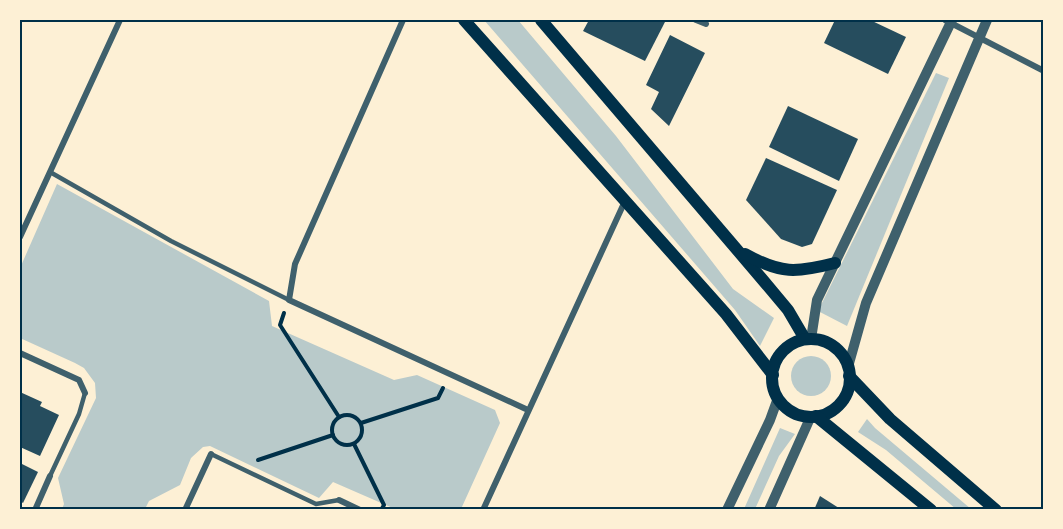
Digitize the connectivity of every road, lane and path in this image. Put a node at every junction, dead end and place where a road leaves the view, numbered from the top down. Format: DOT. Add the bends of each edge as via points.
graph roads {
  1 [pos="120,20"];
  2 [pos="403,20"];
  3 [pos="464,20"];
  4 [pos="541,20"];
  5 [pos="696,20"];
  6 [pos="949,20"];
  7 [pos="987,20"];
  8 [pos="706,24"];
  9 [pos="980,39"];
  10 [pos="1044,71"];
  11 [pos="50,172"];
  12 [pos="626,201"];
  13 [pos="20,237"];
  14 [pos="737,249"];
  15 [pos="835,262"];
  16 [pos="289,300"];
  17 [pos="808,339"];
  18 [pos="20,353"];
  19 [pos="848,371"];
  20 [pos="450,375"];
  21 [pos="773,375"];
  22 [pos="85,393"];
  23 [pos="778,398"];
  24 [pos="528,410"];
  25 [pos="814,416"];
  26 [pos="339,417"];
  27 [pos="361,423"];
  28 [pos="333,435"];
  29 [pos="354,444"];
  30 [pos="211,454"];
  31 [pos="250,474"];
  32 [pos="50,476"];
  33 [pos="339,500"];
  34 [pos="35,510"];
  35 [pos="186,510"];
  36 [pos="360,510"];
  37 [pos="381,510"];
  38 [pos="483,510"];
  39 [pos="727,510"];
  40 [pos="769,510"];
  41 [pos="931,510"];
  42 [pos="996,510"];
  1 -- 11 [label="street"];
  2 -- 16 [label="street" via="295,264"];
  3 -- 12 [label="main road"];
  4 -- 14 [label="main road"];
  5 -- 8 [label="street"];
  6 -- 9 [label="street"];
  6 -- 15 [label="street"];
  7 -- 9 [label="street"];
  9 -- 10 [label="street"];
  9 -- 19 [label="street" via="866,303"];
  11 -- 13 [label="street"];
  11 -- 16 [label="lane" via="171,241"];
  12 -- 21 [label="main road" via="726,314"];
  12 -- 24 [label="street"];
  14 -- 15 [label="main road" via="774,268 792,272"];
  14 -- 17 [label="main road"];
  15 -- 17 [label="street" via="817,300"];
  16 -- 20 [label="street"];
  16 -- 26 [label="path" via="280,325"];
  17 -- 19 [label="main road" via="836,349"];
  17 -- 21 [label="main road" via="782,351"];
  18 -- 22 [label="street" via="79,380"];
  19 -- 25 [label="main road" via="847,390 841,402"];
  19 -- 42 [label="main road" via="890,418"];
  20 -- 24 [label="street"];
  20 -- 27 [label="path" via="438,398"];
  21 -- 23 [label="main road"];
  22 -- 32 [label="lane"];
  23 -- 25 [label="main road" via="789,409"];
  23 -- 39 [label="street"];
  24 -- 38 [label="street"];
  25 -- 40 [label="street"];
  25 -- 41 [label="main road"];
  26 -- 27 [label="path" via="349,415"];
  26 -- 28 [label="path" via="333,425"];
  27 -- 29 [label="path" via="360,437"];
  28 -- 29 [label="path" via="339,443"];
  28 -- 31 [label="path" via="258,460"];
  29 -- 37 [label="path" via="384,505"];
  30 -- 31 [label="lane"];
  30 -- 35 [label="street"];
  31 -- 33 [label="lane" via="315,504"];
  32 -- 34 [label="street"];
  33 -- 36 [label="street"];
}
